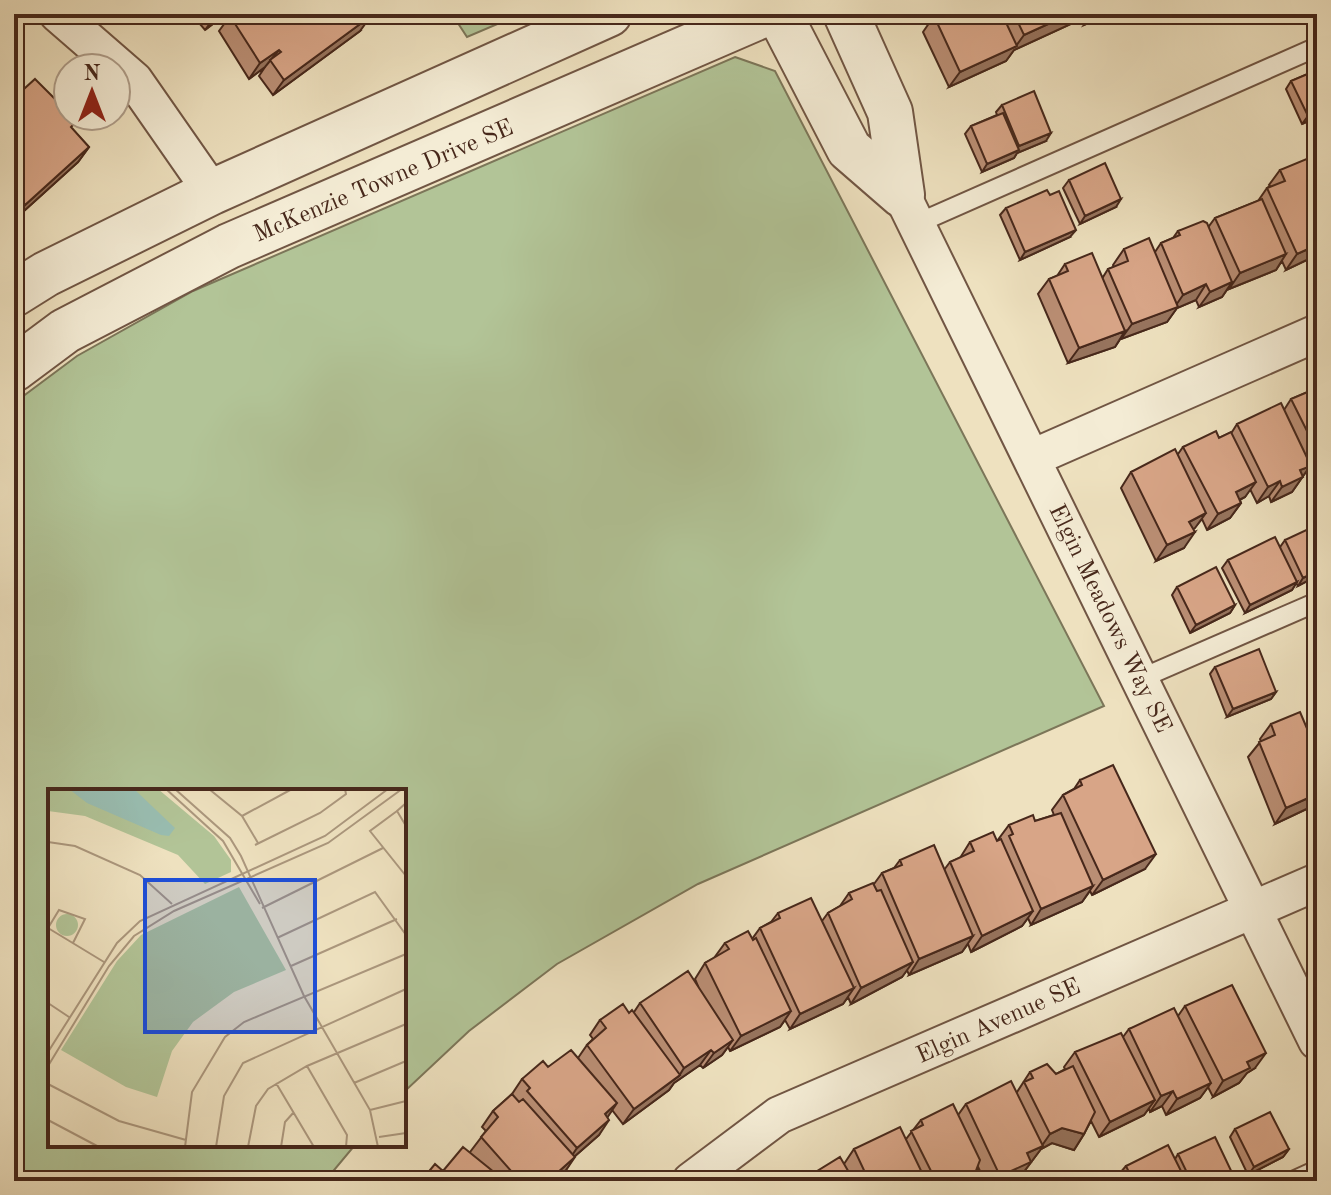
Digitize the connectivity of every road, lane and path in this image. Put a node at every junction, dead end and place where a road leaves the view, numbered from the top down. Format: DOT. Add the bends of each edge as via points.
graph roads {
  1 [pos="58,14"];
  2 [pos="609,14"];
  3 [pos="765,14"];
  4 [pos="779,14"];
  5 [pos="846,14"];
  6 [pos="1317,47"];
  7 [pos="212,192"];
  8 [pos="909,209"];
  9 [pos="14,294"];
  10 [pos="1317,333"];
  11 [pos="14,369"];
  12 [pos="1032,458"];
  13 [pos="1317,602"];
  14 [pos="1142,678"];
  15 [pos="1317,882"];
  16 [pos="1250,910"];
  17 [pos="1317,1041"];
  18 [pos="1317,1170"];
  19 [pos="691,1181"];
  20 [pos="1293,1181"];
  1 -- 7 [label="street" via="134,80"];
  2 -- 7 [label="street"];
  3 -- 11 [label="street, McKenzie Towne Drive SE" via="229,246 65,331"];
  4 -- 8 [label="street" via="849,149"];
  5 -- 8 [label="street" via="890,112"];
  6 -- 8 [label="lane"];
  7 -- 9 [label="street"];
  8 -- 12 [label="street, Elgin Meadows Way SE"];
  10 -- 12 [label="street"];
  12 -- 14 [label="street, Elgin Meadows Way SE"];
  13 -- 14 [label="lane"];
  14 -- 16 [label="street, Elgin Meadows Way SE"];
  15 -- 16 [label="street, Elgin Avenue SE"];
  16 -- 17 [label="street, Elgin Meadows Way SE"];
  16 -- 19 [label="street, Elgin Avenue SE" via="779,1115"];
  18 -- 20 [label="lane"];
}
